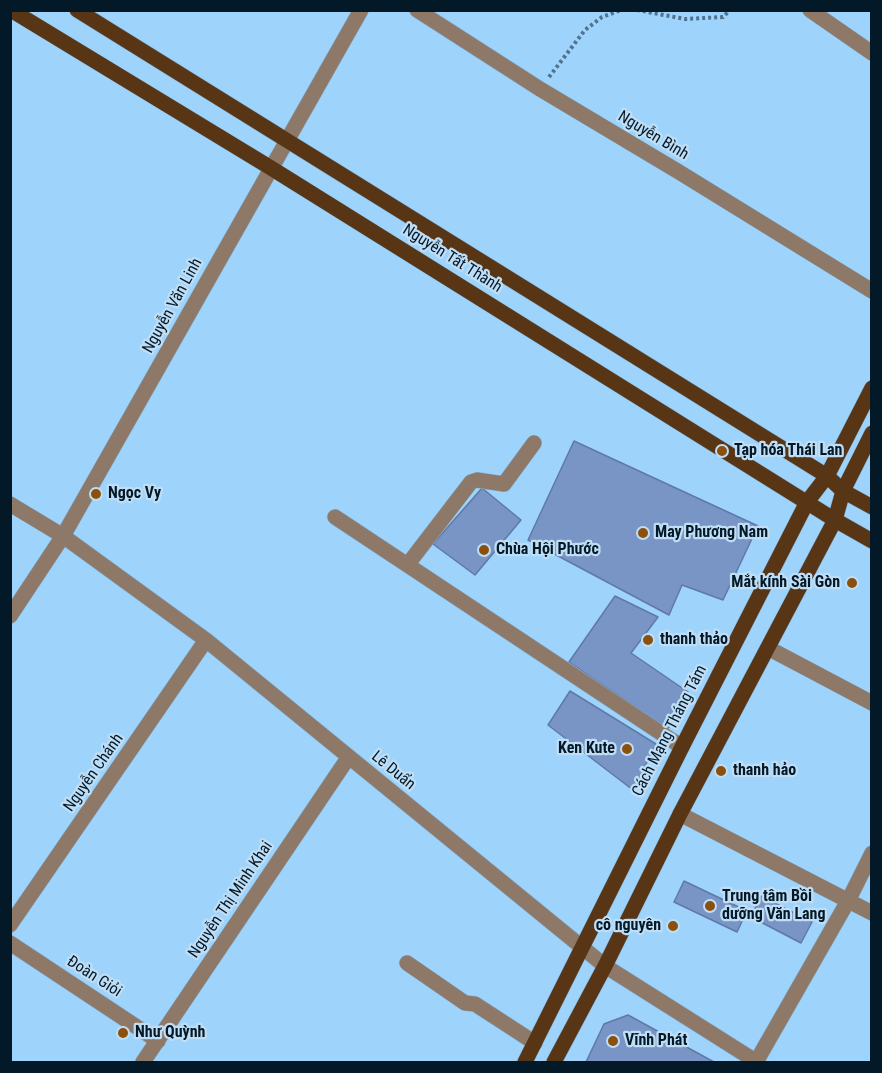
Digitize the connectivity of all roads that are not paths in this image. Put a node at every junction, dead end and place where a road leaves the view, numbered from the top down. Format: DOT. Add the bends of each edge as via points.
graph roads {
  1 [pos="11,10"];
  2 [pos="77,10"];
  3 [pos="362,10"];
  4 [pos="417,10"];
  5 [pos="810,10"];
  6 [pos="872,53"];
  7 [pos="287,140"];
  8 [pos="271,168"];
  9 [pos="872,291"];
  10 [pos="872,388"];
  11 [pos="872,433"];
  12 [pos="534,443"];
  13 [pos="827,476"];
  14 [pos="843,492"];
  15 [pos="807,502"];
  16 [pos="10,504"];
  17 [pos="872,507"];
  18 [pos="335,517"];
  19 [pos="835,520"];
  20 [pos="63,536"];
  21 [pos="872,541"];
  22 [pos="408,564"];
  23 [pos="10,616"];
  24 [pos="206,640"];
  25 [pos="768,648"];
  26 [pos="872,703"];
  27 [pos="682,747"];
  28 [pos="348,758"];
  29 [pos="680,814"];
  30 [pos="872,853"];
  31 [pos="848,901"];
  32 [pos="872,913"];
  33 [pos="10,926"];
  34 [pos="10,943"];
  35 [pos="583,947"];
  36 [pos="407,963"];
  37 [pos="605,966"];
  38 [pos="158,1041"];
  39 [pos="535,1043"];
  40 [pos="143,1062"];
  41 [pos="525,1062"];
  42 [pos="554,1062"];
  43 [pos="756,1062"];
  1 -- 8 [label="main road, Nguyễn Tất Thành"];
  2 -- 7 [label="main road, Nguyễn Tất Thành"];
  3 -- 7 [label="street, Nguyễn Văn Linh"];
  4 -- 9 [label="street, Nguyễn Bình"];
  5 -- 6 [label="street"];
  7 -- 8 [label="street, Nguyễn Văn Linh"];
  7 -- 13 [label="main road, Nguyễn Tất Thành"];
  8 -- 15 [label="main road, Nguyễn Tất Thành"];
  8 -- 20 [label="street, Nguyễn Văn Linh"];
  10 -- 13 [label="main road, Cách Mạng Tháng Tám"];
  11 -- 14 [label="main road"];
  12 -- 22 [label="street" via="504,484 471,482"];
  13 -- 14 [label="main road, Nguyễn Tất Thành"];
  13 -- 15 [label="main road, Cách Mạng Tháng Tám"];
  14 -- 17 [label="main road, Nguyễn Tất Thành"];
  14 -- 19 [label="main road"];
  15 -- 19 [label="main road, Nguyễn Tất Thành"];
  15 -- 27 [label="main road, Cách Mạng Tháng Tám"];
  16 -- 20 [label="street, Lê Duẩn"];
  18 -- 22 [label="street"];
  19 -- 21 [label="main road, Nguyễn Tất Thành"];
  19 -- 25 [label="main road"];
  20 -- 23 [label="street, Nguyễn Văn Linh"];
  20 -- 24 [label="street, Lê Duẩn"];
  22 -- 27 [label="street"];
  24 -- 28 [label="street, Lê Duẩn"];
  24 -- 33 [label="street, Nguyễn Chánh"];
  25 -- 26 [label="street"];
  25 -- 29 [label="main road"];
  27 -- 35 [label="main road, Cách Mạng Tháng Tám"];
  28 -- 35 [label="street, Lê Duẩn"];
  28 -- 38 [label="street, Nguyễn Thị Minh Khai"];
  29 -- 31 [label="street"];
  29 -- 37 [label="main road"];
  30 -- 31 [label="street"];
  31 -- 32 [label="street"];
  31 -- 43 [label="street"];
  34 -- 38 [label="street, Đoàn Giỏi"];
  35 -- 37 [label="street, Lê Duẩn"];
  35 -- 39 [label="main road, Cách Mạng Tháng Tám"];
  36 -- 39 [label="street" via="465,1004 476,1004"];
  37 -- 42 [label="main road"];
  37 -- 43 [label="street, Lê Duẩn"];
  38 -- 40 [label="street, Nguyễn Thị Minh Khai"];
  39 -- 41 [label="main road, Cách Mạng Tháng Tám"];
}
